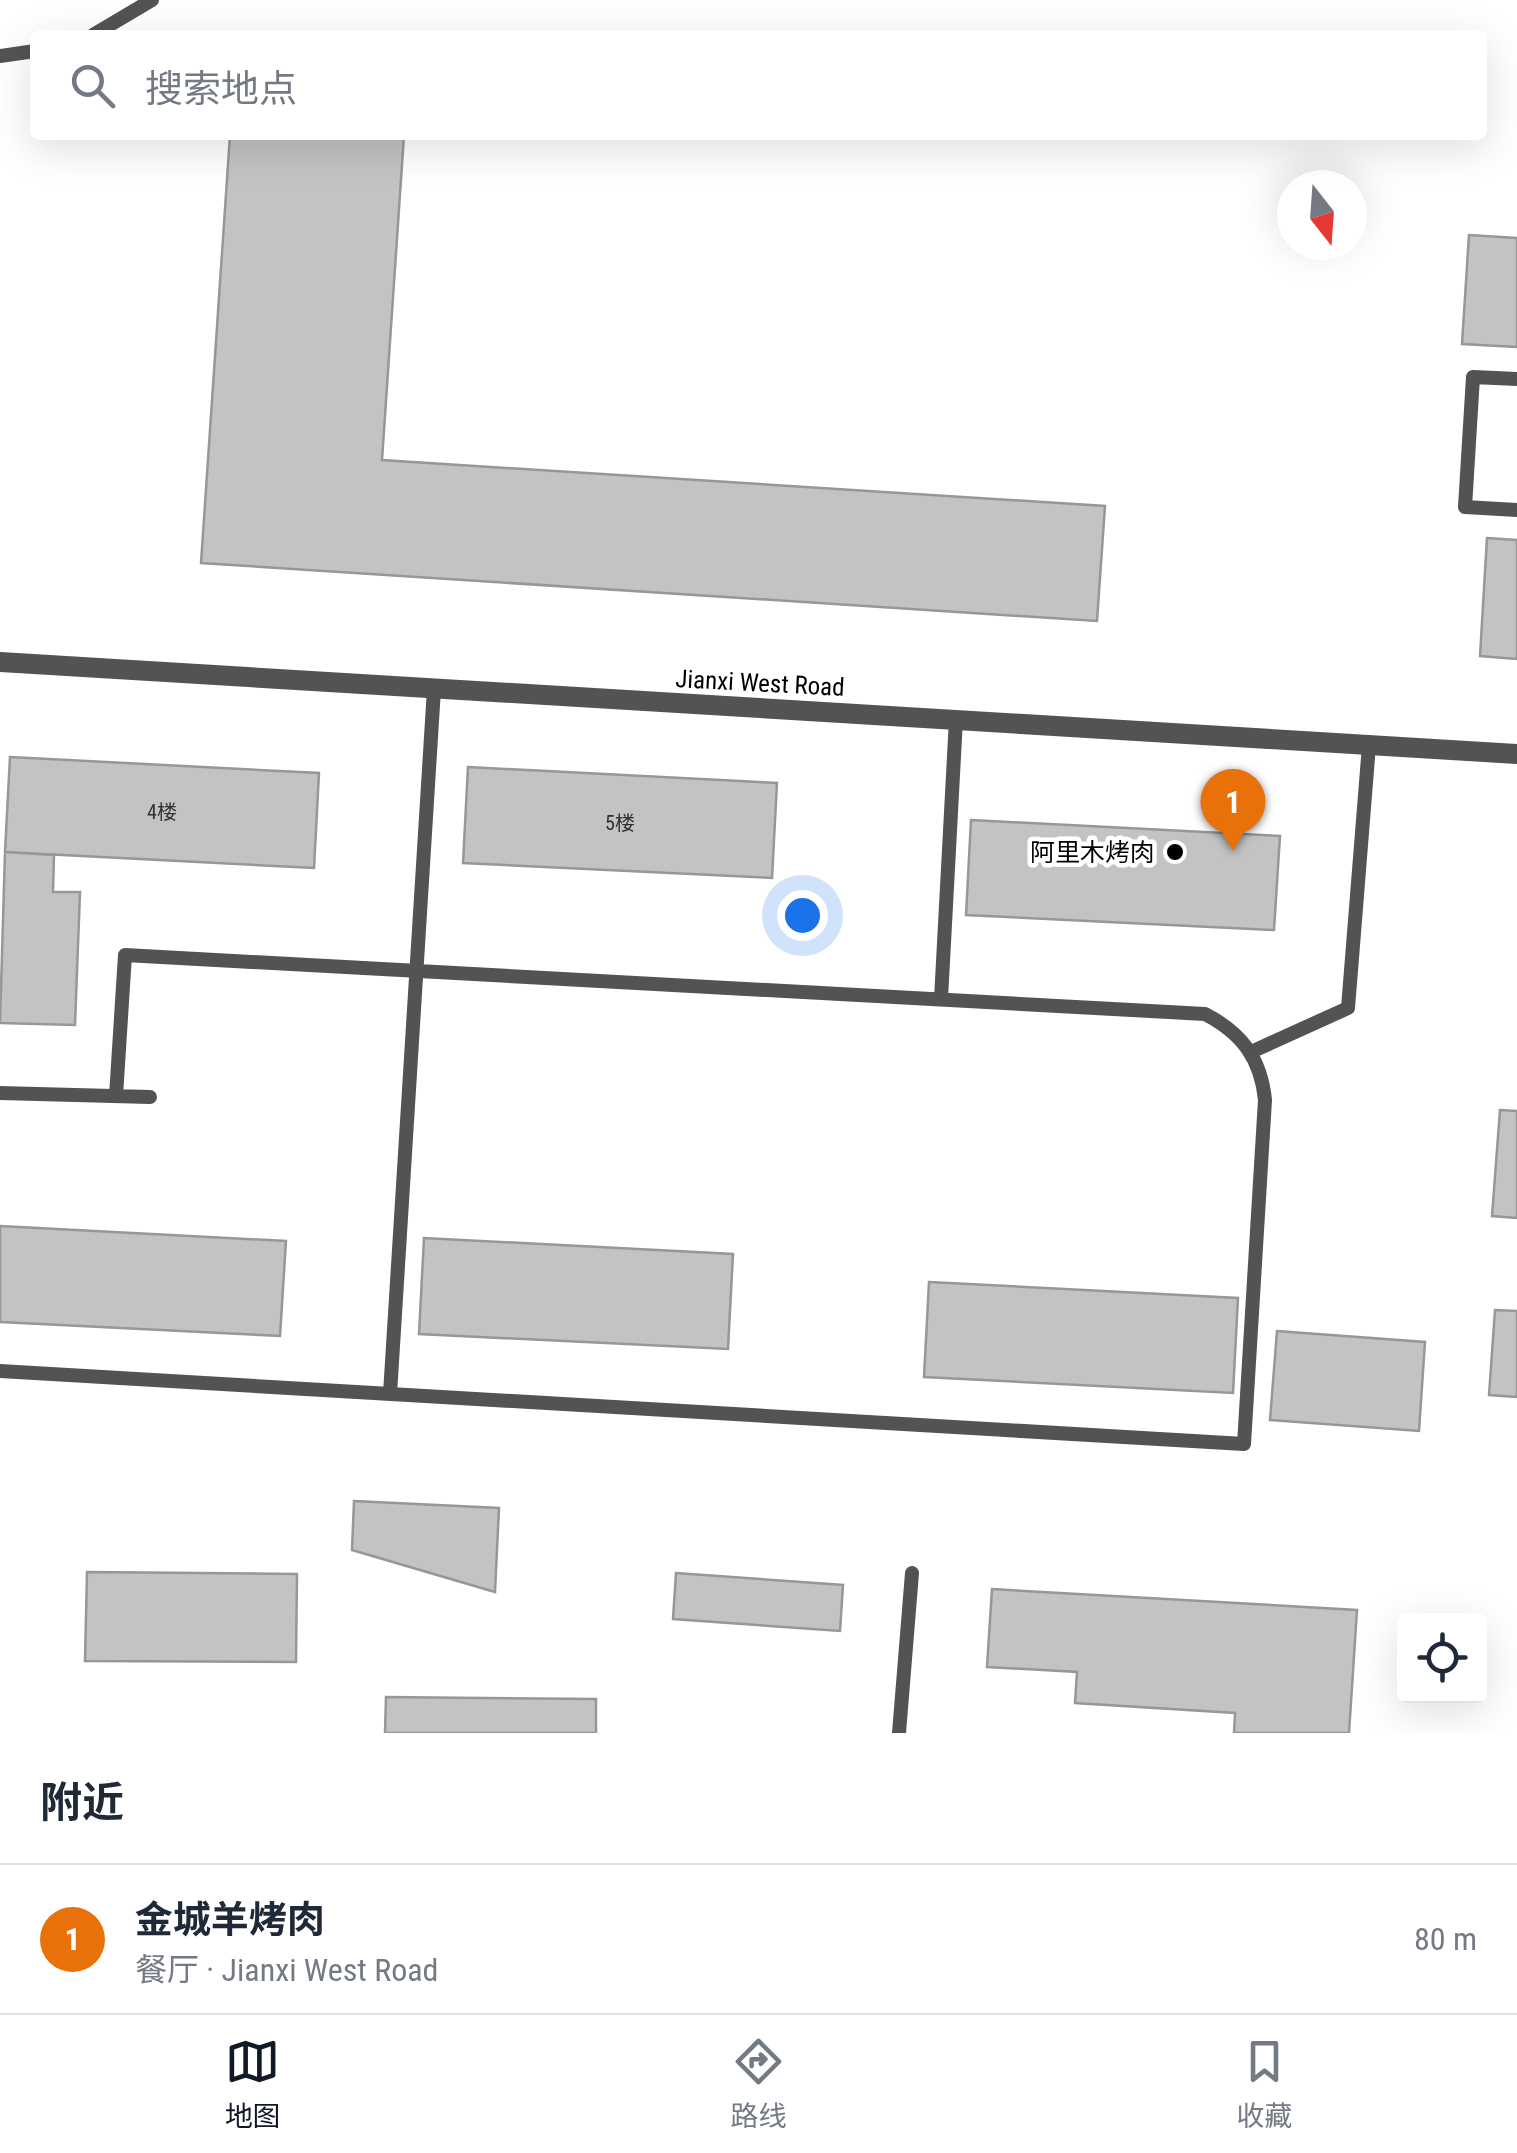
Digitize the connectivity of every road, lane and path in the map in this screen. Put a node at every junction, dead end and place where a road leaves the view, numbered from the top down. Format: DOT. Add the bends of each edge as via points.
graph roads {
  1 [pos="152,0"];
  2 [pos="101,30"];
  3 [pos="30,52"];
  4 [pos="0,56"];
  5 [pos="1517,380"];
  6 [pos="1517,510"];
  7 [pos="0,662"];
  8 [pos="434,688"];
  9 [pos="956,720"];
  10 [pos="1368,745"];
  11 [pos="1517,754"];
  12 [pos="416,971"];
  13 [pos="941,1000"];
  14 [pos="1252,1052"];
  15 [pos="0,1093"];
  16 [pos="116,1096"];
  17 [pos="150,1097"];
  18 [pos="0,1371"];
  19 [pos="390,1394"];
  20 [pos="912,1572"];
  21 [pos="899,1733"];
  1 -- 2 [label="lane"];
  3 -- 4 [label="lane"];
  5 -- 6 [label="lane" via="1473,377 1465,506"];
  7 -- 8 [label="street, Jianxi West Road"];
  8 -- 9 [label="street, Jianxi West Road"];
  8 -- 12 [label="lane"];
  9 -- 10 [label="street, Jianxi West Road"];
  9 -- 13 [label="lane"];
  10 -- 11 [label="street, Jianxi West Road"];
  10 -- 14 [label="lane" via="1348,1008"];
  12 -- 13 [label="lane"];
  12 -- 16 [label="lane" via="125,955"];
  12 -- 19 [label="lane"];
  13 -- 14 [label="lane" via="1206,1014"];
  14 -- 19 [label="lane" via="1265,1100 1244,1444"];
  15 -- 16 [label="lane"];
  16 -- 17 [label="lane"];
  18 -- 19 [label="lane"];
  20 -- 21 [label="lane"];
}
